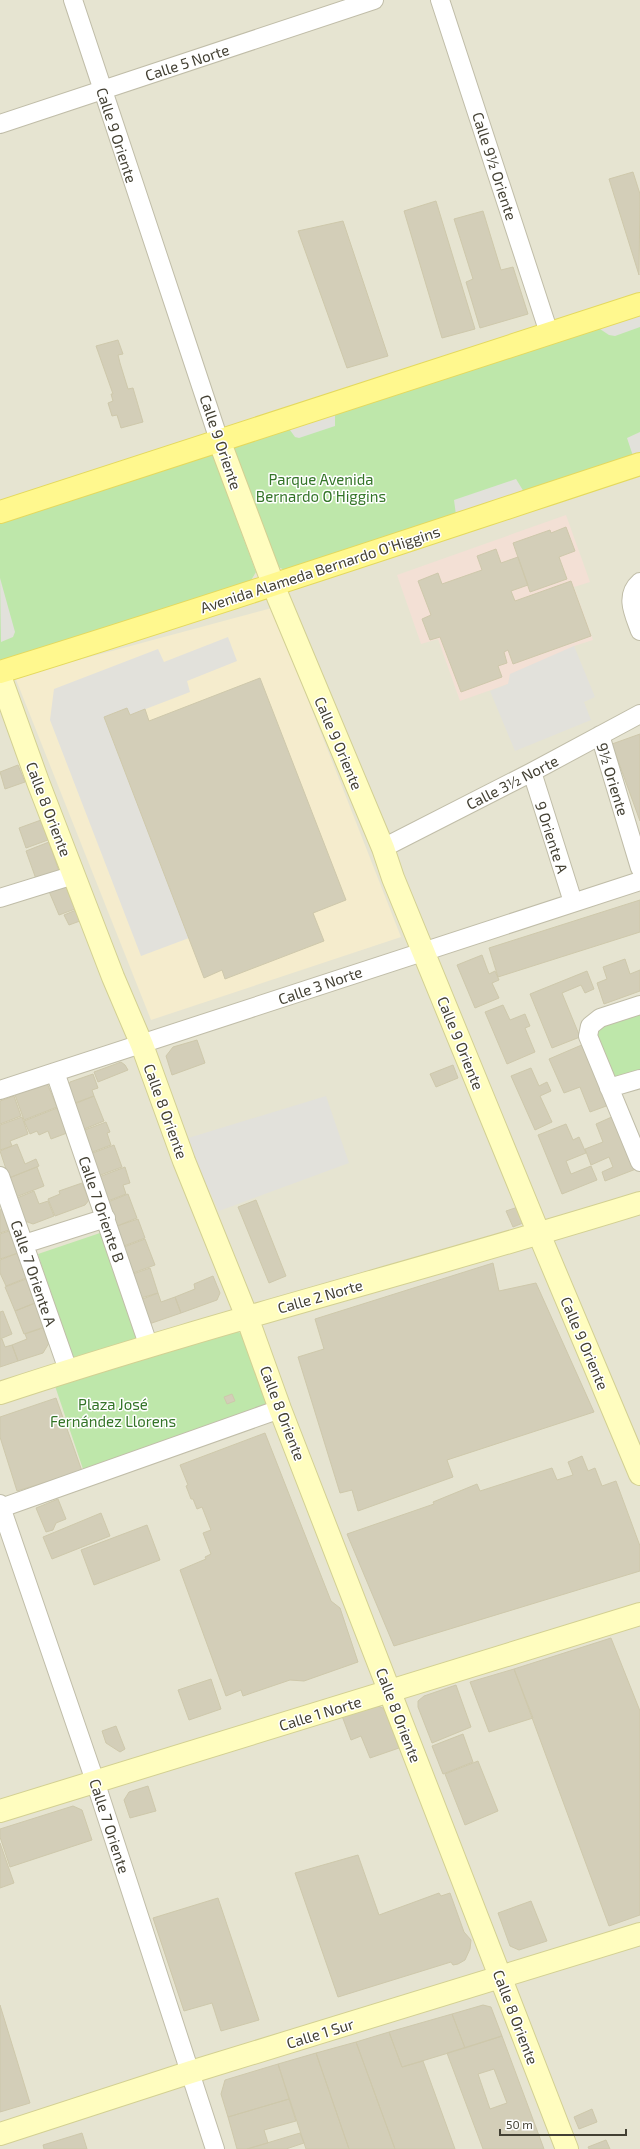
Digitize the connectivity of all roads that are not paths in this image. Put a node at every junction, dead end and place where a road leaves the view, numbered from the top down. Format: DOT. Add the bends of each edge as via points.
graph roads {
  1 [pos="73,0"];
  2 [pos="374,0"];
  3 [pos="440,0"];
  4 [pos="102,90"];
  5 [pos="0,124"];
  6 [pos="640,304"];
  7 [pos="549,333"];
  8 [pos="219,440"];
  9 [pos="640,464"];
  10 [pos="0,512"];
  11 [pos="640,582"];
  12 [pos="272,584"];
  13 [pos="640,631"];
  14 [pos="0,672"];
  15 [pos="0,676"];
  16 [pos="640,714"];
  17 [pos="600,735"];
  18 [pos="532,772"];
  19 [pos="383,848"];
  20 [pos="640,868"];
  21 [pos="74,875"];
  22 [pos="640,881"];
  23 [pos="0,898"];
  24 [pos="573,902"];
  25 [pos="424,952"];
  26 [pos="640,1005"];
  27 [pos="142,1045"];
  28 [pos="55,1072"];
  29 [pos="640,1078"];
  30 [pos="609,1088"];
  31 [pos="0,1090"];
  32 [pos="640,1162"];
  33 [pos="0,1176"];
  34 [pos="640,1203"];
  35 [pos="106,1218"];
  36 [pos="539,1234"];
  37 [pos="24,1244"];
  38 [pos="247,1317"];
  39 [pos="149,1346"];
  40 [pos="68,1370"];
  41 [pos="0,1393"];
  42 [pos="280,1409"];
  43 [pos="640,1474"];
  44 [pos="1,1506"];
  45 [pos="640,1614"];
  46 [pos="390,1692"];
  47 [pos="95,1781"];
  48 [pos="0,1811"];
  49 [pos="640,1934"];
  50 [pos="500,1978"];
  51 [pos="191,2072"];
  52 [pos="0,2134"];
  53 [pos="215,2149"];
  54 [pos="567,2149"];
  1 -- 4 [label="street, Calle 9 Oriente"];
  2 -- 4 [label="street, Calle 5 Norte"];
  3 -- 7 [label="street, Calle 9½ Oriente"];
  4 -- 5 [label="street, Calle 5 Norte"];
  4 -- 8 [label="street, Calle 9 Oriente"];
  6 -- 7 [label="main road"];
  7 -- 8 [label="main road"];
  8 -- 10 [label="main road"];
  8 -- 12 [label="street, Calle 9 Oriente"];
  9 -- 12 [label="main road, Avenida Alameda Bernardo O'Higgins"];
  11 -- 13 [label="street" via="633,590 631,602"];
  12 -- 14 [label="main road, Avenida Alameda Bernardo O'Higgins"];
  12 -- 19 [label="street, Calle 9 Oriente"];
  15 -- 21 [label="street, Calle 8 Oriente"];
  16 -- 17 [label="street, Calle 3½ Norte"];
  17 -- 18 [label="street, Calle 3½ Norte"];
  17 -- 20 [label="street, 9½ Oriente"];
  18 -- 19 [label="street, Calle 3½ Norte"];
  18 -- 24 [label="street, 9 Oriente A"];
  19 -- 25 [label="street, Calle 9 Oriente"];
  21 -- 23 [label="street"];
  21 -- 27 [label="street, Calle 8 Oriente"];
  22 -- 24 [label="street, Calle 3 Norte"];
  24 -- 25 [label="street, Calle 3 Norte"];
  25 -- 27 [label="street, Calle 3 Norte" via="374,966"];
  25 -- 36 [label="street, Calle 9 Oriente"];
  26 -- 30 [label="street" via="600,1018 590,1026 588,1036"];
  27 -- 28 [label="street, Calle 3 Norte"];
  27 -- 38 [label="street, Calle 8 Oriente" via="184,1161"];
  28 -- 31 [label="street, Calle 3 Norte"];
  28 -- 35 [label="street, Calle 7 Oriente B"];
  29 -- 30 [label="street"];
  30 -- 32 [label="street"];
  33 -- 37 [label="street, Calle 7 Oriente A"];
  34 -- 36 [label="street, Calle 2 Norte"];
  35 -- 37 [label="street"];
  35 -- 39 [label="street, Calle 7 Oriente B"];
  36 -- 38 [label="street, Calle 2 Norte"];
  36 -- 43 [label="street, Calle 9 Oriente"];
  37 -- 40 [label="street, Calle 7 Oriente A"];
  38 -- 39 [label="street, Calle 2 Norte"];
  38 -- 42 [label="street, Calle 8 Oriente"];
  39 -- 40 [label="street, Calle 2 Norte"];
  40 -- 41 [label="street, Calle 2 Norte"];
  42 -- 44 [label="street"];
  42 -- 46 [label="street, Calle 8 Oriente"];
  44 -- 47 [label="street, Calle 7 Oriente"];
  45 -- 46 [label="street, Calle 1 Norte"];
  46 -- 47 [label="street, Calle 1 Norte"];
  46 -- 50 [label="street, Calle 8 Oriente"];
  47 -- 48 [label="street, Calle 1 Norte"];
  47 -- 51 [label="street, Calle 7 Oriente"];
  49 -- 50 [label="street, Calle 1 Sur"];
  50 -- 51 [label="street, Calle 1 Sur"];
  50 -- 54 [label="street, Calle 8 Oriente"];
  51 -- 52 [label="street, Calle 1 Sur"];
  51 -- 53 [label="street, Calle 7 Oriente"];
}
